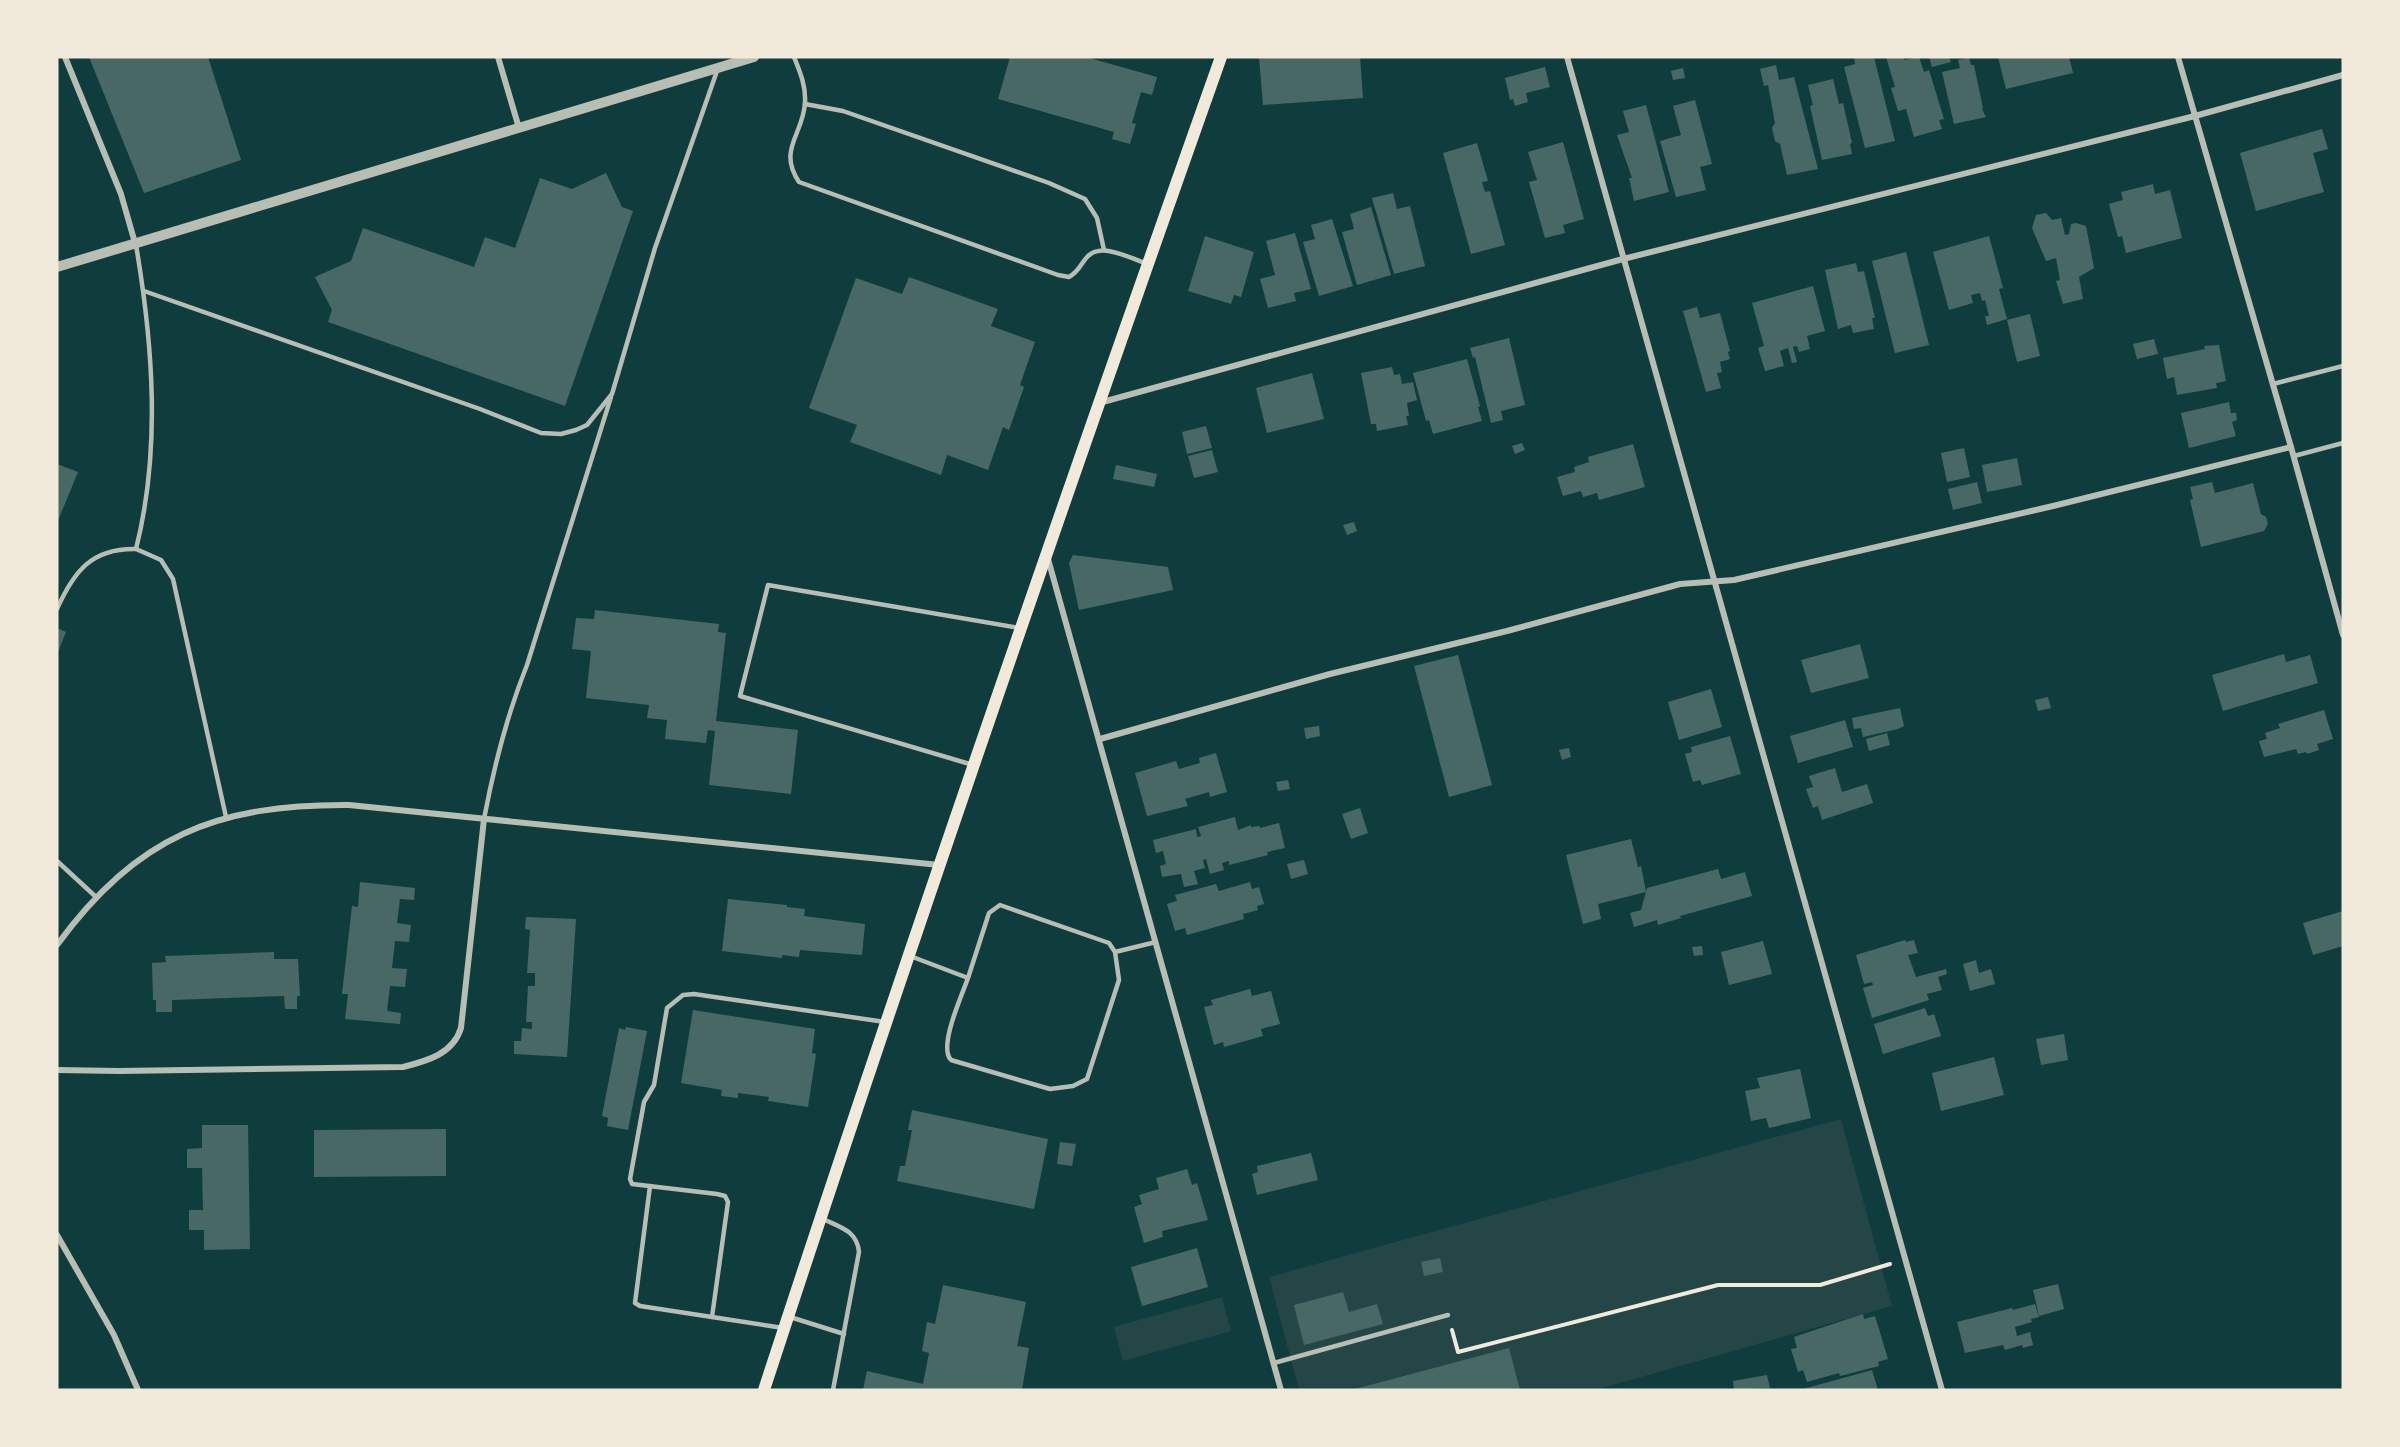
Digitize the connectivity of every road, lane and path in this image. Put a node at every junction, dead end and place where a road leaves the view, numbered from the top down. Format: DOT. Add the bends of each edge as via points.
graph roads {
  1 [pos="65,57"];
  2 [pos="498,57"];
  3 [pos="754,57"];
  4 [pos="795,57"];
  5 [pos="1221,57"];
  6 [pos="1567,57"];
  7 [pos="2178,57"];
  8 [pos="717,68"];
  9 [pos="2343,75"];
  10 [pos="805,104"];
  11 [pos="2195,116"];
  12 [pos="519,128"];
  13 [pos="135,243"];
  14 [pos="1104,250"];
  15 [pos="1623,259"];
  16 [pos="1148,264"];
  17 [pos="57,267"];
  18 [pos="144,291"];
  19 [pos="2343,366"];
  20 [pos="2273,384"];
  21 [pos="612,394"];
  22 [pos="1099,403"];
  23 [pos="2343,443"];
  24 [pos="2291,447"];
  25 [pos="2294,456"];
  26 [pos="136,549"];
  27 [pos="1047,556"];
  28 [pos="1714,581"];
  29 [pos="57,609"];
  30 [pos="1021,628"];
  31 [pos="2343,635"];
  32 [pos="1100,739"];
  33 [pos="974,766"];
  34 [pos="226,818"];
  35 [pos="484,819"];
  36 [pos="57,861"];
  37 [pos="939,865"];
  38 [pos="96,897"];
  39 [pos="1157,941"];
  40 [pos="57,945"];
  41 [pos="1115,952"];
  42 [pos="908,955"];
  43 [pos="968,978"];
  44 [pos="885,1022"];
  45 [pos="57,1070"];
  46 [pos="650,1186"];
  47 [pos="820,1217"];
  48 [pos="57,1235"];
  49 [pos="1905,1260"];
  50 [pos="1448,1315"];
  51 [pos="712,1317"];
  52 [pos="786,1322"];
  53 [pos="844,1334"];
  54 [pos="1274,1363"];
  55 [pos="138,1390"];
  56 [pos="764,1390"];
  57 [pos="833,1390"];
  58 [pos="1281,1390"];
  59 [pos="1942,1390"];
  1 -- 13 [label="street" via="121,194"];
  2 -- 12 [label="street"];
  3 -- 8 [label="street"];
  4 -- 10 [label="lane" via="803,80"];
  5 -- 16 [label="main road"];
  6 -- 15 [label="street"];
  7 -- 11 [label="street"];
  8 -- 12 [label="street"];
  8 -- 21 [label="lane" via="655,248"];
  9 -- 11 [label="street"];
  10 -- 14 [label="lane" via="843,111 1049,183 1084,199 1098,218"];
  10 -- 14 [label="lane" via="790,156 791,170 799,182 1069,277 1079,271 1092,252"];
  11 -- 15 [label="street"];
  11 -- 20 [label="street"];
  12 -- 13 [label="street"];
  13 -- 17 [label="street"];
  13 -- 18 [label="lane"];
  14 -- 16 [label="lane"];
  15 -- 22 [label="street"];
  15 -- 28 [label="street"];
  16 -- 22 [label="main road"];
  18 -- 21 [label="lane" via="541,433 561,434 587,425"];
  18 -- 26 [label="lane" via="151,369 151,445 145,508"];
  19 -- 20 [label="lane"];
  20 -- 24 [label="street"];
  21 -- 35 [label="lane" via="510,709 495,759"];
  22 -- 27 [label="main road"];
  23 -- 25 [label="lane"];
  24 -- 25 [label="street"];
  24 -- 28 [label="street" via="1745,578"];
  25 -- 31 [label="street"];
  26 -- 29 [label="lane" via="108,552 91,560 77,573"];
  26 -- 34 [label="lane" via="161,560 172,579"];
  27 -- 30 [label="main road"];
  27 -- 32 [label="street"];
  28 -- 32 [label="street" via="1680,584 1330,674"];
  28 -- 49 [label="street"];
  30 -- 33 [label="main road"];
  30 -- 33 [label="lane" via="768,585 740,696"];
  32 -- 39 [label="street"];
  33 -- 37 [label="main road"];
  34 -- 35 [label="street" via="301,804"];
  34 -- 38 [label="street" via="177,835 136,862"];
  35 -- 37 [label="street"];
  35 -- 45 [label="street" via="461,1028 451,1048 428,1061 403,1067"];
  36 -- 38 [label="lane"];
  37 -- 42 [label="main road"];
  38 -- 40 [label="street"];
  39 -- 41 [label="lane"];
  39 -- 54 [label="street"];
  41 -- 43 [label="lane" via="1109,943 1000,905 989,913"];
  41 -- 43 [label="lane" via="1119,980 1087,1079 1066,1088 1050,1089 947,1056 946,1044"];
  42 -- 43 [label="lane"];
  42 -- 44 [label="main road"];
  44 -- 46 [label="lane" via="683,995 667,1008 654,1085 644,1102 630,1179 632,1184"];
  44 -- 47 [label="main road"];
  46 -- 51 [label="lane" via="635,1303"];
  46 -- 51 [label="lane" via="717,1194 725,1196 728,1202"];
  47 -- 52 [label="main road"];
  47 -- 53 [label="lane" via="852,1234 858,1242"];
  48 -- 55 [label="street" via="114,1335"];
  49 -- 50 [label="path" via="1820,1285 1718,1285 1458,1352"];
  49 -- 59 [label="street"];
  50 -- 54 [label="lane"];
  51 -- 52 [label="lane"];
  52 -- 53 [label="lane"];
  52 -- 56 [label="main road"];
  53 -- 57 [label="lane"];
  54 -- 58 [label="street"];
}
